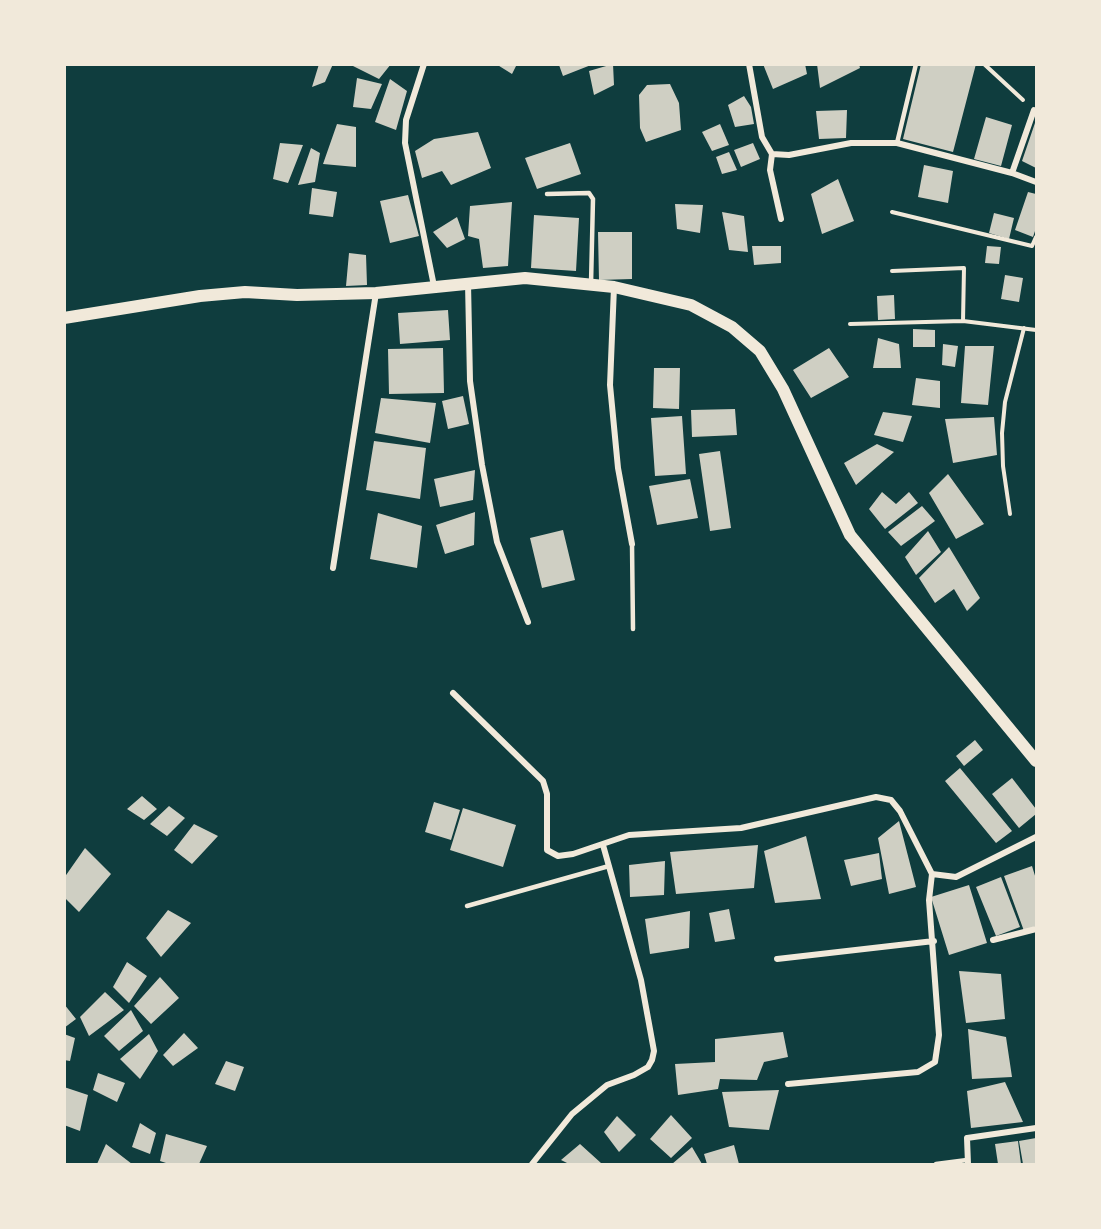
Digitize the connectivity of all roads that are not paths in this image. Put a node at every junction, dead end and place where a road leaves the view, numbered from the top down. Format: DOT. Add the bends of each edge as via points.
graph roads {
  1 [pos="424,64"];
  2 [pos="749,64"];
  3 [pos="916,64"];
  4 [pos="1034,110"];
  5 [pos="897,143"];
  6 [pos="772,154"];
  7 [pos="1012,172"];
  8 [pos="1036,182"];
  9 [pos="547,194"];
  10 [pos="781,219"];
  11 [pos="468,282"];
  12 [pos="591,284"];
  13 [pos="434,286"];
  14 [pos="614,287"];
  15 [pos="376,293"];
  16 [pos="64,318"];
  17 [pos="632,544"];
  18 [pos="333,568"];
  19 [pos="528,622"];
  20 [pos="633,629"];
  21 [pos="453,693"];
  22 [pos="1036,761"];
  23 [pos="1036,837"];
  24 [pos="603,845"];
  25 [pos="609,866"];
  26 [pos="932,874"];
  27 [pos="466,906"];
  28 [pos="1036,929"];
  29 [pos="993,940"];
  30 [pos="934,941"];
  31 [pos="777,959"];
  32 [pos="788,1084"];
  33 [pos="1036,1128"];
  34 [pos="967,1162"];
  35 [pos="532,1164"];
  36 [pos="936,1164"];
  1 -- 13 [label="street" via="406,120 405,143"];
  2 -- 6 [label="street" via="762,137"];
  3 -- 5 [label="lane"];
  4 -- 7 [label="street"];
  5 -- 6 [label="street" via="851,143 789,155"];
  5 -- 7 [label="street"];
  6 -- 10 [label="street" via="770,170"];
  7 -- 8 [label="street"];
  9 -- 12 [label="lane" via="589,193 593,199"];
  11 -- 12 [label="main road" via="525,278"];
  11 -- 13 [label="main road"];
  11 -- 19 [label="street" via="470,381 482,465 497,542"];
  12 -- 14 [label="main road"];
  13 -- 15 [label="main road"];
  14 -- 17 [label="street" via="610,385 618,468"];
  14 -- 22 [label="main road" via="691,305 732,327 760,351 783,389 850,535"];
  15 -- 16 [label="main road" via="245,292"];
  15 -- 18 [label="street"];
  17 -- 20 [label="lane"];
  21 -- 24 [label="street" via="543,782 547,794 547,850 558,855 573,854"];
  23 -- 26 [label="street" via="956,877"];
  24 -- 25 [label="street"];
  24 -- 26 [label="street" via="628,835 741,828 876,797 891,800 900,811"];
  25 -- 27 [label="lane"];
  25 -- 35 [label="street" via="641,980 654,1051 652,1060 634,1075 607,1085 572,1114"];
  26 -- 30 [label="street" via="929,900"];
  28 -- 29 [label="street"];
  30 -- 31 [label="street"];
  30 -- 32 [label="street" via="939,1035 935,1062 918,1072"];
  33 -- 34 [label="street" via="972,1135 967,1138"];
  34 -- 36 [label="lane"];
}
